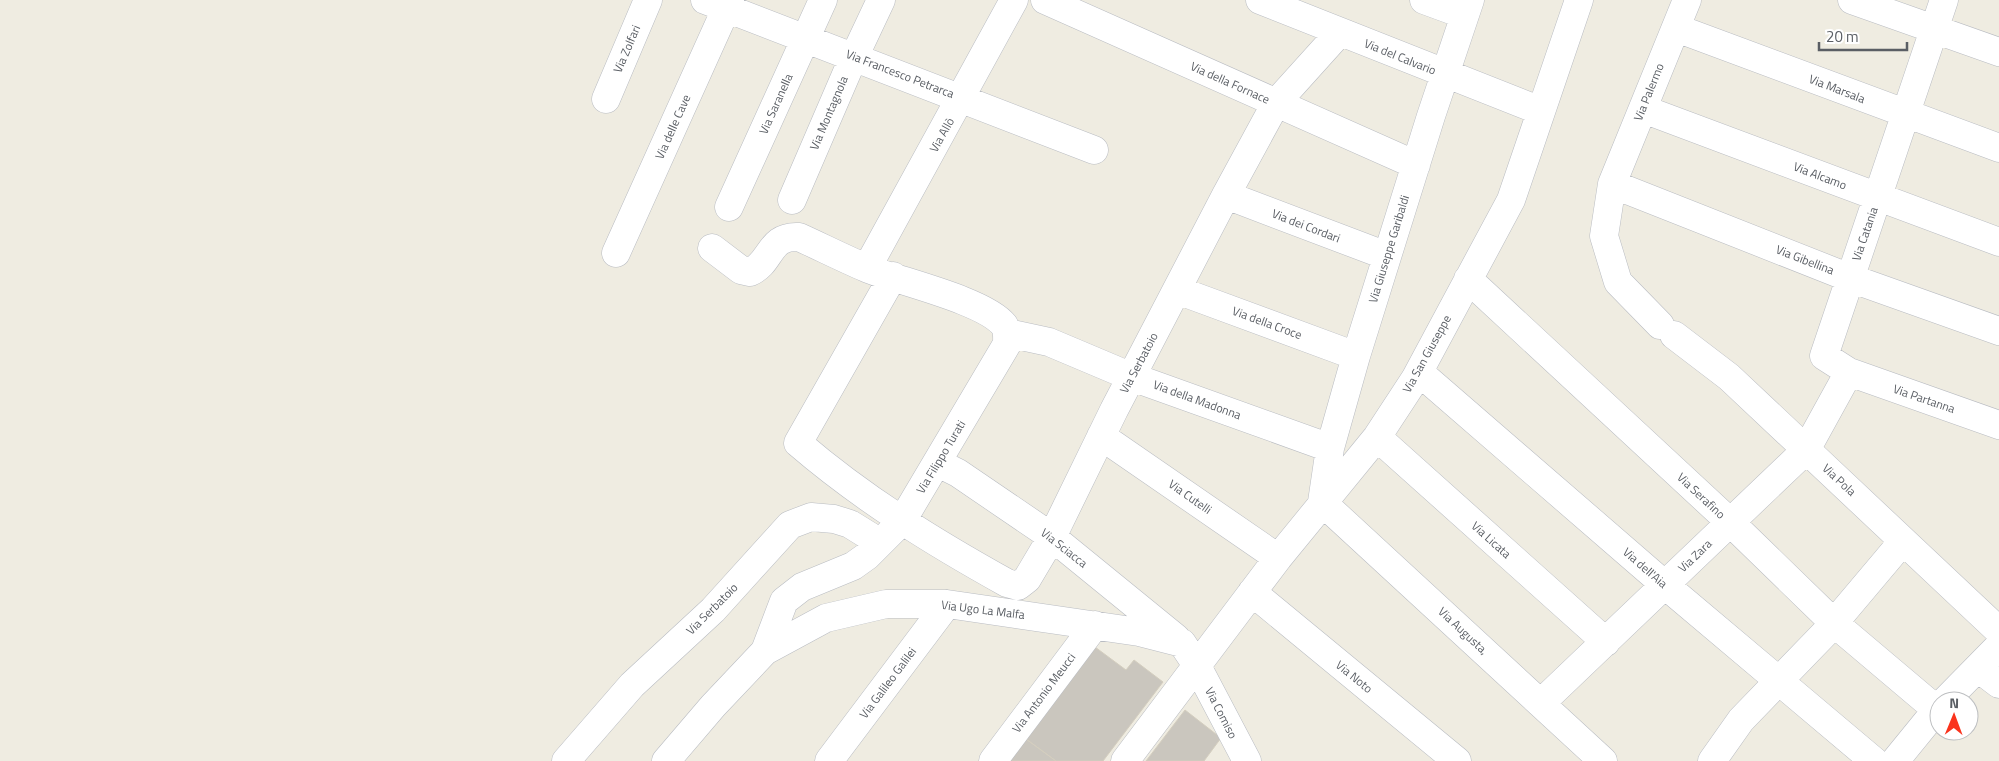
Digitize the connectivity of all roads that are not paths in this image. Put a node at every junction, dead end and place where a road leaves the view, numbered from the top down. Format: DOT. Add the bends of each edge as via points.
graph roads {
  1 [pos="648,0"];
  2 [pos="823,0"];
  3 [pos="881,0"];
  4 [pos="1014,0"];
  5 [pos="1045,0"];
  6 [pos="1260,0"];
  7 [pos="1424,0"];
  8 [pos="1579,0"];
  9 [pos="1687,0"];
  10 [pos="1852,0"];
  11 [pos="1944,0"];
  12 [pos="720,3"];
  13 [pos="1468,8"];
  14 [pos="1676,28"];
  15 [pos="1934,29"];
  16 [pos="1340,32"];
  17 [pos="806,37"];
  18 [pos="1999,52"];
  19 [pos="854,56"];
  20 [pos="1445,75"];
  21 [pos="962,98"];
  22 [pos="606,99"];
  23 [pos="1276,103"];
  24 [pos="1643,109"];
  25 [pos="1542,111"];
  26 [pos="1905,115"];
  27 [pos="1999,148"];
  28 [pos="1094,150"];
  29 [pos="1416,165"];
  30 [pos="1612,184"];
  31 [pos="1226,195"];
  32 [pos="1877,198"];
  33 [pos="792,200"];
  34 [pos="729,208"];
  35 [pos="1999,242"];
  36 [pos="712,248"];
  37 [pos="616,253"];
  38 [pos="1387,256"];
  39 [pos="867,268"];
  40 [pos="893,276"];
  41 [pos="1850,278"];
  42 [pos="1468,279"];
  43 [pos="1177,290"];
  44 [pos="1999,331"];
  45 [pos="1008,333"];
  46 [pos="1356,356"];
  47 [pos="1418,372"];
  48 [pos="1849,372"];
  49 [pos="1132,377"];
  50 [pos="1999,425"];
  51 [pos="1101,436"];
  52 [pos="1377,437"];
  53 [pos="1330,448"];
  54 [pos="1806,450"];
  55 [pos="938,463"];
  56 [pos="1322,502"];
  57 [pos="902,521"];
  58 [pos="1730,522"];
  59 [pos="1052,537"];
  60 [pos="1903,541"];
  61 [pos="879,542"];
  62 [pos="1278,558"];
  63 [pos="1665,585"];
  64 [pos="1252,592"];
  65 [pos="947,604"];
  66 [pos="1834,622"];
  67 [pos="1095,625"];
  68 [pos="1999,631"];
  69 [pos="1606,642"];
  70 [pos="1999,646"];
  71 [pos="766,652"];
  72 [pos="1189,654"];
  73 [pos="1989,676"];
  74 [pos="1778,681"];
  75 [pos="1964,691"];
  76 [pos="1929,697"];
  77 [pos="1542,704"];
  78 [pos="1929,719"];
  79 [pos="1240,758"];
  80 [pos="566,761"];
  81 [pos="666,761"];
  82 [pos="829,761"];
  83 [pos="993,761"];
  84 [pos="1125,761"];
  85 [pos="1457,761"];
  86 [pos="1603,761"];
  87 [pos="1712,761"];
  88 [pos="1874,761"];
  89 [pos="1895,761"];
  1 -- 22 [label="street, Via Zolfari"];
  2 -- 17 [label="street, Via Saranella"];
  3 -- 19 [label="street, Via Montagnola"];
  4 -- 21 [label="street, Via Allò"];
  5 -- 23 [label="street, Via della Fornace"];
  6 -- 16 [label="street, Via del Calvario"];
  7 -- 13 [label="street"];
  8 -- 25 [label="street, Via San Giuseppe"];
  9 -- 14 [label="street, Via Palermo"];
  10 -- 15 [label="street"];
  11 -- 15 [label="street, Via Catania"];
  12 -- 17 [label="street, Via Francesco Petrarca"];
  12 -- 37 [label="street, Via delle Cave"];
  13 -- 20 [label="street, Via Giuseppe Garibaldi"];
  14 -- 24 [label="street, Via Palermo"];
  14 -- 26 [label="street, Via Marsala"];
  15 -- 18 [label="street"];
  15 -- 26 [label="street, Via Catania"];
  16 -- 20 [label="street, Via del Calvario"];
  16 -- 23 [label="street, Via Serbatoio"];
  17 -- 19 [label="street, Via Francesco Petrarca"];
  17 -- 34 [label="street, Via Saranella"];
  19 -- 21 [label="street, Via Francesco Petrarca"];
  19 -- 33 [label="street, Via Montagnola"];
  20 -- 25 [label="street, Via del Calvario"];
  20 -- 29 [label="street, Via Giuseppe Garibaldi"];
  21 -- 28 [label="street, Via Francesco Petrarca"];
  21 -- 39 [label="street, Via Allò"];
  23 -- 29 [label="street, Via della Fornace"];
  23 -- 31 [label="street, Via Serbatoio"];
  24 -- 30 [label="street, Via Palermo"];
  24 -- 32 [label="street, Via Alcamo"];
  25 -- 42 [label="street, Via San Giuseppe" via="1511,200"];
  26 -- 27 [label="street, Via Marsala"];
  26 -- 32 [label="street, Via Catania"];
  29 -- 38 [label="street, Via Giuseppe Garibaldi"];
  30 -- 41 [label="street, Via Gibellina"];
  30 -- 54 [label="street, Via Pola" via="1604,236 1618,282 1667,330 1729,377"];
  31 -- 38 [label="street, Via dei Cordari"];
  31 -- 43 [label="street, Via Serbatoio"];
  32 -- 35 [label="street, Via Alcamo"];
  32 -- 41 [label="street, Via Catania"];
  36 -- 39 [label="street" via="741,270 750,272 756,270 775,244 790,236 799,237"];
  38 -- 46 [label="street, Via Giuseppe Garibaldi"];
  39 -- 40 [label="street"];
  40 -- 45 [label="street" via="986,312"];
  40 -- 57 [label="street" via="798,443 834,474"];
  41 -- 44 [label="street, Via Gibellina"];
  41 -- 48 [label="street, Via Catania" via="1824,356"];
  42 -- 47 [label="street, Via San Giuseppe"];
  42 -- 58 [label="street, Via Serafino"];
  43 -- 46 [label="street, Via della Croce"];
  43 -- 49 [label="street, Via Serbatoio"];
  45 -- 49 [label="street, Via della Madonna" via="1049,342"];
  45 -- 55 [label="street, Via Filippo Turati" via="1007,344"];
  46 -- 53 [label="street, Via Giuseppe Garibaldi"];
  47 -- 52 [label="street, Via San Giuseppe"];
  47 -- 63 [label="street, Via dell'Aia"];
  48 -- 50 [label="street, Via Partanna"];
  48 -- 54 [label="street"];
  49 -- 51 [label="street, Via Serbatoio"];
  49 -- 53 [label="street, Via della Madonna"];
  51 -- 59 [label="street, Via Serbatoio"];
  51 -- 62 [label="street, Via Cutelli"];
  52 -- 56 [label="street, Via San Giuseppe"];
  52 -- 69 [label="street, Via Licata"];
  53 -- 56 [label="street, Via Giuseppe Garibaldi"];
  54 -- 58 [label="street, Via Zara"];
  54 -- 60 [label="street, Via Pola"];
  55 -- 57 [label="street, Via Filippo Turati"];
  55 -- 59 [label="street, Via Sciacca" via="958,473"];
  56 -- 62 [label="street, Via San Giuseppe"];
  56 -- 77 [label="street, Via Augusta,"];
  57 -- 59 [label="street, Via Serbatoio" via="1006,583 1018,586 1027,579"];
  57 -- 61 [label="street, Via Filippo Turati"];
  58 -- 63 [label="street, Via Zara"];
  58 -- 66 [label="street, Via Serafino"];
  59 -- 72 [label="street, Via Sciacca"];
  60 -- 66 [label="street"];
  60 -- 68 [label="street, Via Pola"];
  61 -- 71 [label="street, Via Filippo Turati" via="853,566 802,586 784,601"];
  61 -- 80 [label="street, Via Serbatoio" via="834,518 811,517 790,525 713,610 632,685"];
  62 -- 64 [label="street, Via San Giuseppe"];
  63 -- 69 [label="street, Via Zara"];
  63 -- 74 [label="street, Via dell'Aia"];
  64 -- 72 [label="street, Via San Giuseppe"];
  64 -- 85 [label="street, Via Noto"];
  65 -- 67 [label="street, Via Ugo La Malfa"];
  65 -- 71 [label="street, Via Ugo La Malfa" via="886,604 826,618"];
  65 -- 82 [label="street, Via Galileo Galilei"];
  66 -- 74 [label="street"];
  66 -- 76 [label="street, Via Serafino"];
  67 -- 72 [label="street, Via Ugo La Malfa" via="1140,632"];
  67 -- 83 [label="street, Via Antonio Meucci"];
  69 -- 77 [label="street, Via Zara"];
  70 -- 73 [label="street"];
  71 -- 81 [label="street, Via Ugo La Malfa" via="713,706"];
  72 -- 79 [label="street, Via Comiso"];
  72 -- 84 [label="street, Via San Giuseppe"];
  73 -- 75 [label="street"];
  74 -- 87 [label="street" via="1742,720"];
  74 -- 88 [label="street, Via dell'Aia"];
  77 -- 86 [label="street, Via Augusta,"];
  78 -- 89 [label="street"];
}
